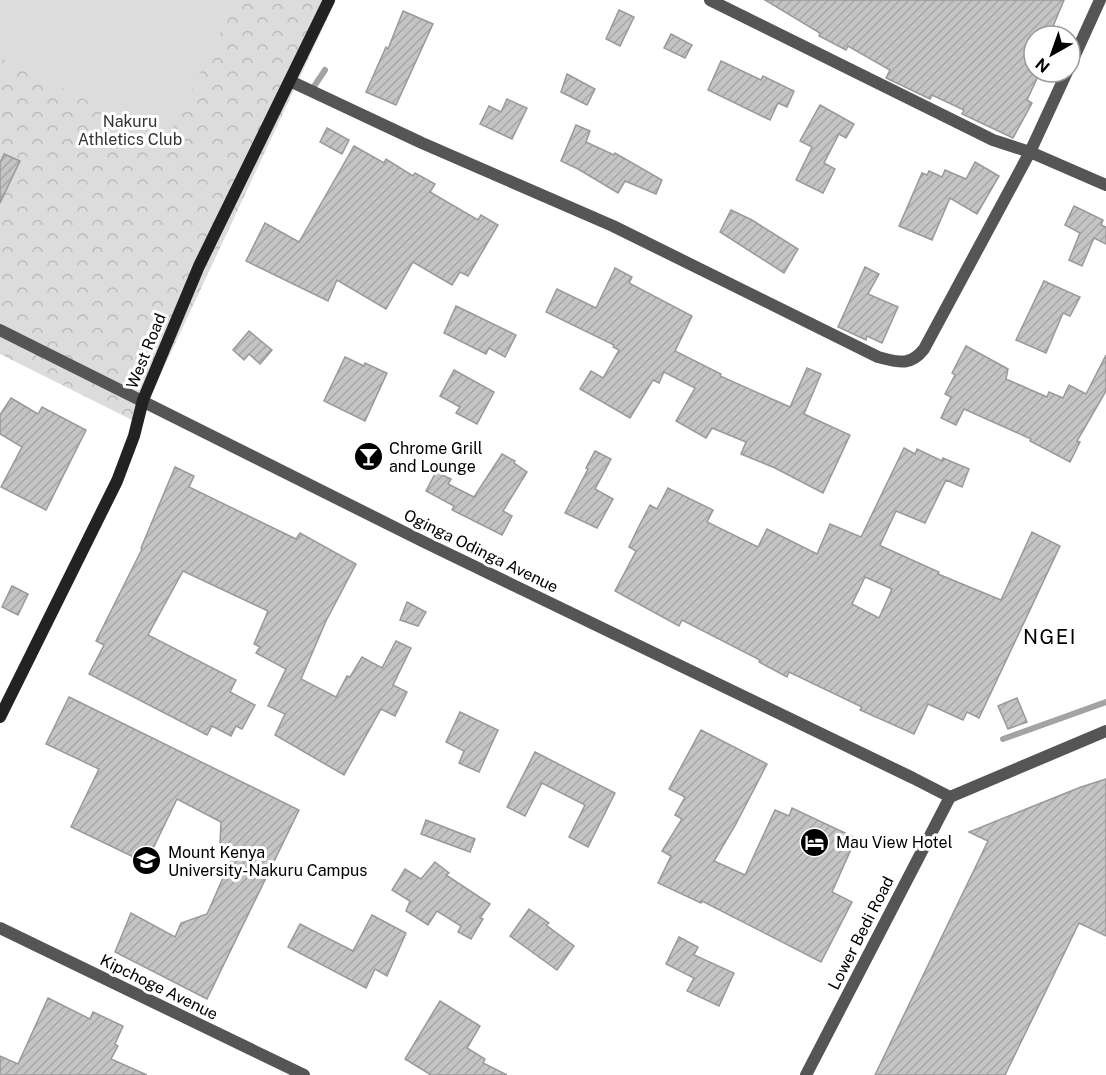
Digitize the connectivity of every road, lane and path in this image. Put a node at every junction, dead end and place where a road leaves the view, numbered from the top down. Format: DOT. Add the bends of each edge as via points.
graph roads {
  1 [pos="329,0"];
  2 [pos="710,0"];
  3 [pos="1100,0"];
  4 [pos="1082,40"];
  5 [pos="290,81"];
  6 [pos="1061,84"];
  7 [pos="1030,152"];
  8 [pos="1106,185"];
  9 [pos="0,330"];
  10 [pos="143,400"];
  11 [pos="0,717"];
  12 [pos="1106,731"];
  13 [pos="950,797"];
  14 [pos="0,928"];
  15 [pos="304,1075"];
  16 [pos="806,1075"];
  1 -- 5 [label="street, West Road"];
  2 -- 7 [label="street" via="993,140"];
  3 -- 4 [label="street"];
  5 -- 7 [label="street" via="613,226 878,357 899,362 918,357 924,349"];
  5 -- 10 [label="street, West Road" via="199,266"];
  6 -- 7 [label="street"];
  7 -- 8 [label="street"];
  9 -- 10 [label="street, Oginga Odinga Avenue"];
  10 -- 11 [label="street, West Road" via="117,481"];
  10 -- 13 [label="street, Oginga Odinga Avenue" via="435,547"];
  12 -- 13 [label="street"];
  13 -- 16 [label="street, Lower Bedi Road"];
  14 -- 15 [label="street, Kipchoge Avenue"];
}
